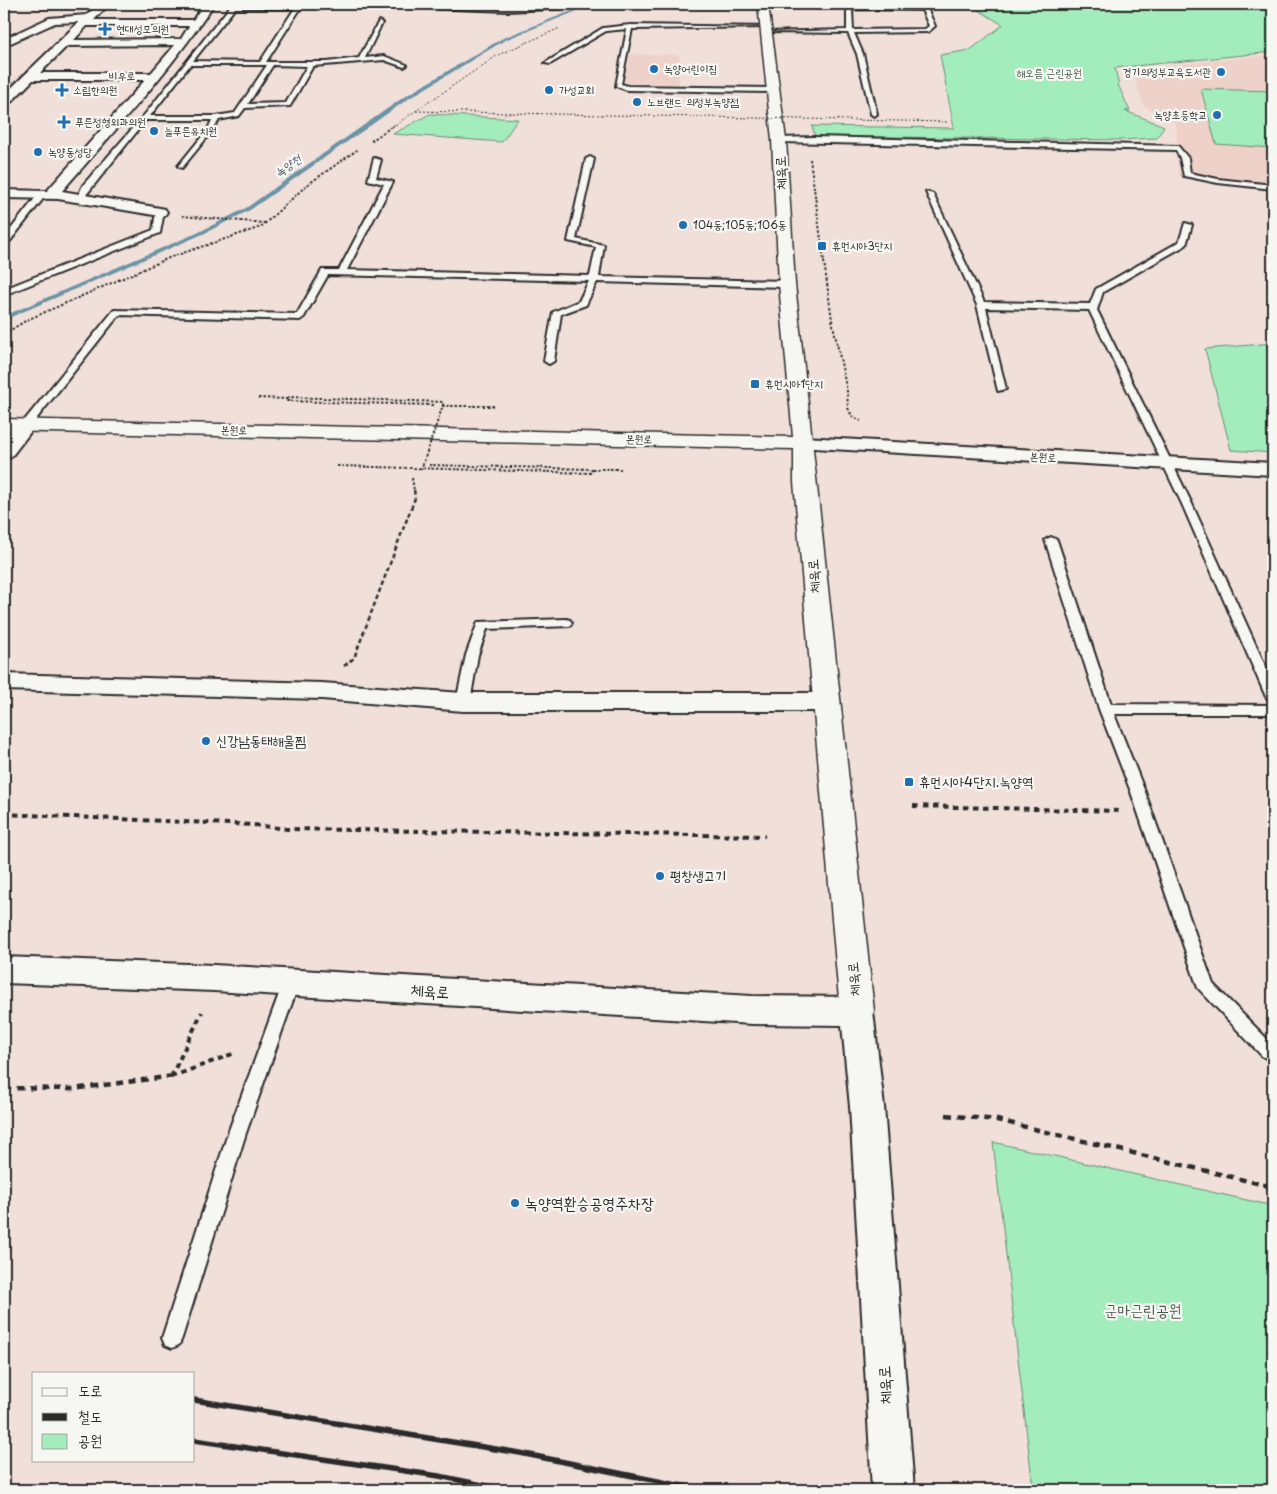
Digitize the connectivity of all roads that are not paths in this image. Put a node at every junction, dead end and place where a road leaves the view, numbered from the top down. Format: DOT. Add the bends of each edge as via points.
graph roads {
  1 [pos="104,4"];
  2 [pos="209,4"];
  3 [pos="404,4"];
  4 [pos="584,4"];
  5 [pos="589,4"];
  6 [pos="763,4"];
  7 [pos="234,5"];
  8 [pos="475,6"];
  9 [pos="923,6"];
  10 [pos="86,20"];
  11 [pos="198,23"];
  12 [pos="379,23"];
  13 [pos="630,27"];
  14 [pos="766,30"];
  15 [pos="850,31"];
  16 [pos="184,42"];
  17 [pos="62,43"];
  18 [pos="4,44"];
  19 [pos="361,60"];
  20 [pos="187,63"];
  21 [pos="262,63"];
  22 [pos="272,63"];
  23 [pos="548,63"];
  24 [pos="311,64"];
  25 [pos="404,65"];
  26 [pos="156,76"];
  27 [pos="28,77"];
  28 [pos="773,90"];
  29 [pos="4,102"];
  30 [pos="243,106"];
  31 [pos="874,114"];
  32 [pos="144,118"];
  33 [pos="216,118"];
  34 [pos="779,140"];
  35 [pos="590,159"];
  36 [pos="378,160"];
  37 [pos="182,166"];
  38 [pos="1273,187"];
  39 [pos="4,194"];
  40 [pos="930,194"];
  41 [pos="46,195"];
  42 [pos="79,198"];
  43 [pos="160,212"];
  44 [pos="1188,225"];
  45 [pos="4,243"];
  46 [pos="342,272"];
  47 [pos="594,279"];
  48 [pos="787,284"];
  49 [pos="4,292"];
  50 [pos="982,305"];
  51 [pos="1094,307"];
  52 [pos="549,361"];
  53 [pos="1001,389"];
  54 [pos="4,425"];
  55 [pos="25,426"];
  56 [pos="804,443"];
  57 [pos="4,453"];
  58 [pos="1168,462"];
  59 [pos="1273,469"];
  60 [pos="1051,540"];
  61 [pos="566,623"];
  62 [pos="4,682"];
  63 [pos="1273,697"];
  64 [pos="463,702"];
  65 [pos="826,702"];
  66 [pos="1106,709"];
  67 [pos="1273,709"];
  68 [pos="4,970"];
  69 [pos="291,983"];
  70 [pos="857,1011"];
  71 [pos="1268,1051"];
  72 [pos="172,1338"];
  73 [pos="893,1490"];
  1 -- 10 [label="street"];
  2 -- 11 [label="street"];
  3 -- 8 [label="street"];
  4 -- 5 [label="street"];
  4 -- 8 [label="street"];
  6 -- 14 [label="street, 체육로"];
  7 -- 20 [label="lane"];
  7 -- 21 [label="lane" via="299,6"];
  9 -- 15 [label="lane" via="849,9"];
  9 -- 15 [label="lane" via="932,26 926,31"];
  10 -- 11 [label="street"];
  10 -- 17 [label="street"];
  10 -- 18 [label="street" via="53,20"];
  11 -- 16 [label="street"];
  12 -- 19 [label="lane"];
  13 -- 14 [label="lane"];
  13 -- 23 [label="lane" via="605,28"];
  13 -- 28 [label="lane" via="618,85 627,88"];
  14 -- 15 [label="lane"];
  14 -- 28 [label="street, 체육로"];
  15 -- 31 [label="lane" via="860,54"];
  16 -- 17 [label="street"];
  16 -- 26 [label="street"];
  17 -- 27 [label="street"];
  19 -- 24 [label="lane"];
  19 -- 25 [label="lane" via="384,58"];
  20 -- 21 [label="lane"];
  20 -- 32 [label="lane"];
  21 -- 22 [label="lane"];
  22 -- 24 [label="lane"];
  22 -- 30 [label="lane"];
  24 -- 30 [label="lane" via="288,105"];
  26 -- 27 [label="street, 비우로"];
  26 -- 41 [label="street"];
  27 -- 29 [label="street"];
  28 -- 34 [label="street, 체육로"];
  30 -- 33 [label="lane" via="237,114"];
  32 -- 33 [label="lane"];
  32 -- 42 [label="lane"];
  33 -- 37 [label="lane"];
  34 -- 38 [label="lane, 체육로" via="1178,148 1187,174"];
  34 -- 48 [label="street, 체육로"];
  35 -- 47 [label="lane" via="572,241 600,245"];
  36 -- 46 [label="lane" via="372,180 389,182"];
  39 -- 41 [label="street"];
  40 -- 50 [label="lane"];
  41 -- 42 [label="street"];
  41 -- 45 [label="lane"];
  42 -- 43 [label="street"];
  43 -- 49 [label="lane" via="156,231"];
  44 -- 51 [label="lane" via="1182,243 1099,290"];
  46 -- 47 [label="lane"];
  46 -- 55 [label="lane" via="325,272 300,317 117,312"];
  47 -- 48 [label="lane"];
  47 -- 52 [label="lane" via="583,302 557,312"];
  48 -- 56 [label="street, 체육로"];
  50 -- 51 [label="lane"];
  50 -- 53 [label="lane"];
  51 -- 58 [label="lane"];
  54 -- 55 [label="street, 본원로"];
  55 -- 56 [label="street, 본원로"];
  55 -- 57 [label="street"];
  56 -- 58 [label="street, 본원로"];
  56 -- 65 [label="street, 체육로"];
  58 -- 59 [label="street, 본원로"];
  58 -- 63 [label="lane"];
  60 -- 66 [label="lane"];
  61 -- 64 [label="lane" via="482,625 472,655"];
  62 -- 64 [label="street" via="322,692"];
  64 -- 65 [label="street"];
  65 -- 70 [label="street, 체육로"];
  66 -- 67 [label="lane"];
  66 -- 71 [label="lane" via="1206,988"];
  68 -- 69 [label="street, 체육로"];
  69 -- 70 [label="street, 체육로" via="752,1010"];
  69 -- 72 [label="lane" via="237,1133"];
  70 -- 73 [label="street, 체육로"];
}
